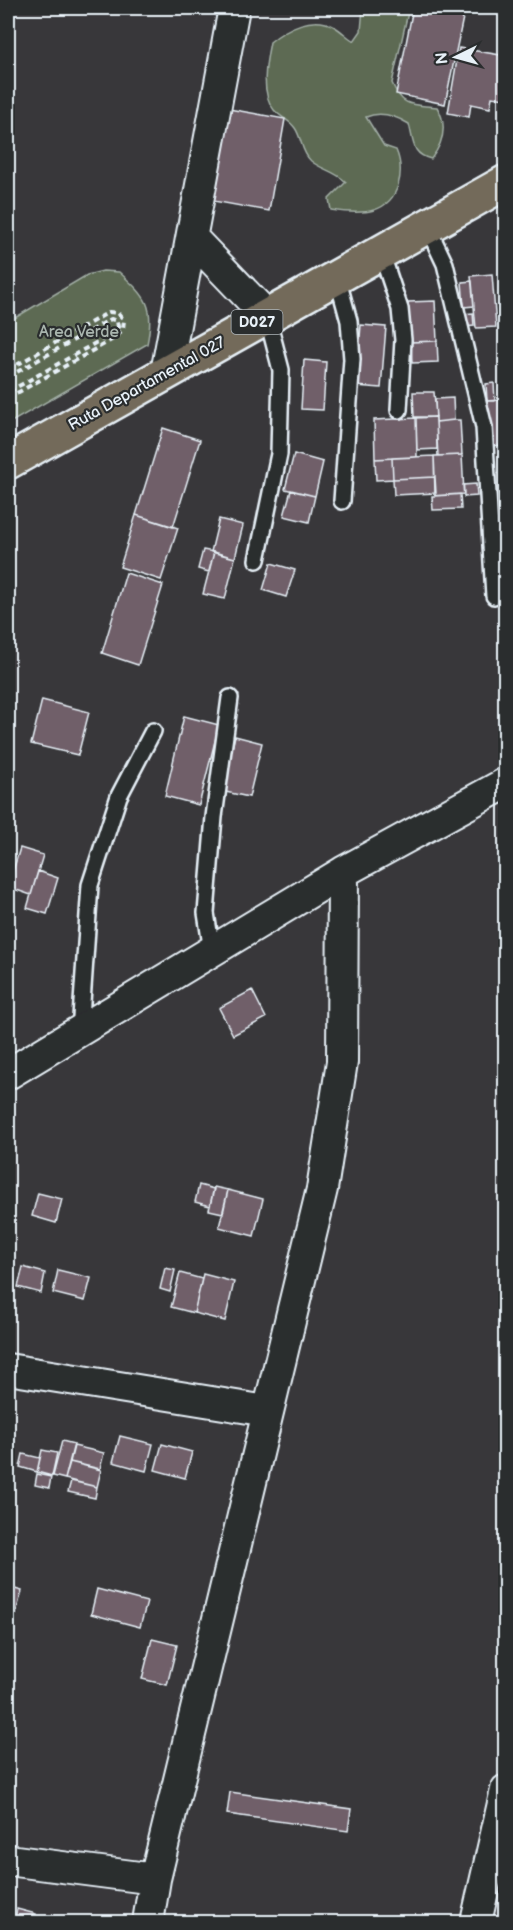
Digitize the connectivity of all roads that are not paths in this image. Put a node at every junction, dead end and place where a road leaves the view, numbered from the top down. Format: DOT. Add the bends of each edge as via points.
graph roads {
  1 [pos="234,8"];
  2 [pos="506,182"];
  3 [pos="427,226"];
  4 [pos="192,238"];
  5 [pos="381,252"];
  6 [pos="337,277"];
  7 [pos="267,316"];
  8 [pos="166,373"];
  9 [pos="399,410"];
  10 [pos="8,463"];
  11 [pos="342,501"];
  12 [pos="257,560"];
  13 [pos="494,596"];
  14 [pos="231,698"];
  15 [pos="153,731"];
  16 [pos="506,783"];
  17 [pos="343,872"];
  18 [pos="212,951"];
  19 [pos="80,1032"];
  20 [pos="8,1074"];
  21 [pos="8,1369"];
  22 [pos="267,1411"];
  23 [pos="506,1790"];
  24 [pos="8,1860"];
  25 [pos="155,1880"];
  26 [pos="148,1923"];
  27 [pos="476,1923"];
  1 -- 4 [label="street"];
  2 -- 3 [label="main road, Ruta Departamental 027 / D027"];
  3 -- 5 [label="main road, Ruta Departamental 027 / D027"];
  3 -- 13 [label="lane" via="445,264 484,427"];
  4 -- 7 [label="street"];
  4 -- 8 [label="street"];
  5 -- 6 [label="main road, Ruta Departamental 027 / D027"];
  5 -- 9 [label="lane" via="400,309 403,340"];
  6 -- 7 [label="main road, Ruta Departamental 027 / D027"];
  6 -- 11 [label="lane" via="349,321 352,359"];
  7 -- 8 [label="main road, Ruta Departamental 027 / D027"];
  7 -- 12 [label="lane" via="281,370 279,454"];
  8 -- 10 [label="main road, Ruta Departamental 027 / D027"];
  14 -- 18 [label="lane" via="214,817 206,913"];
  15 -- 19 [label="lane" via="119,795 90,885"];
  16 -- 17 [label="street"];
  17 -- 18 [label="street"];
  17 -- 22 [label="street" via="342,1062 322,1188"];
  18 -- 19 [label="street"];
  19 -- 20 [label="street"];
  21 -- 22 [label="street"];
  22 -- 25 [label="street"];
  23 -- 27 [label="street"];
  24 -- 25 [label="street"];
  25 -- 26 [label="street"];
}
